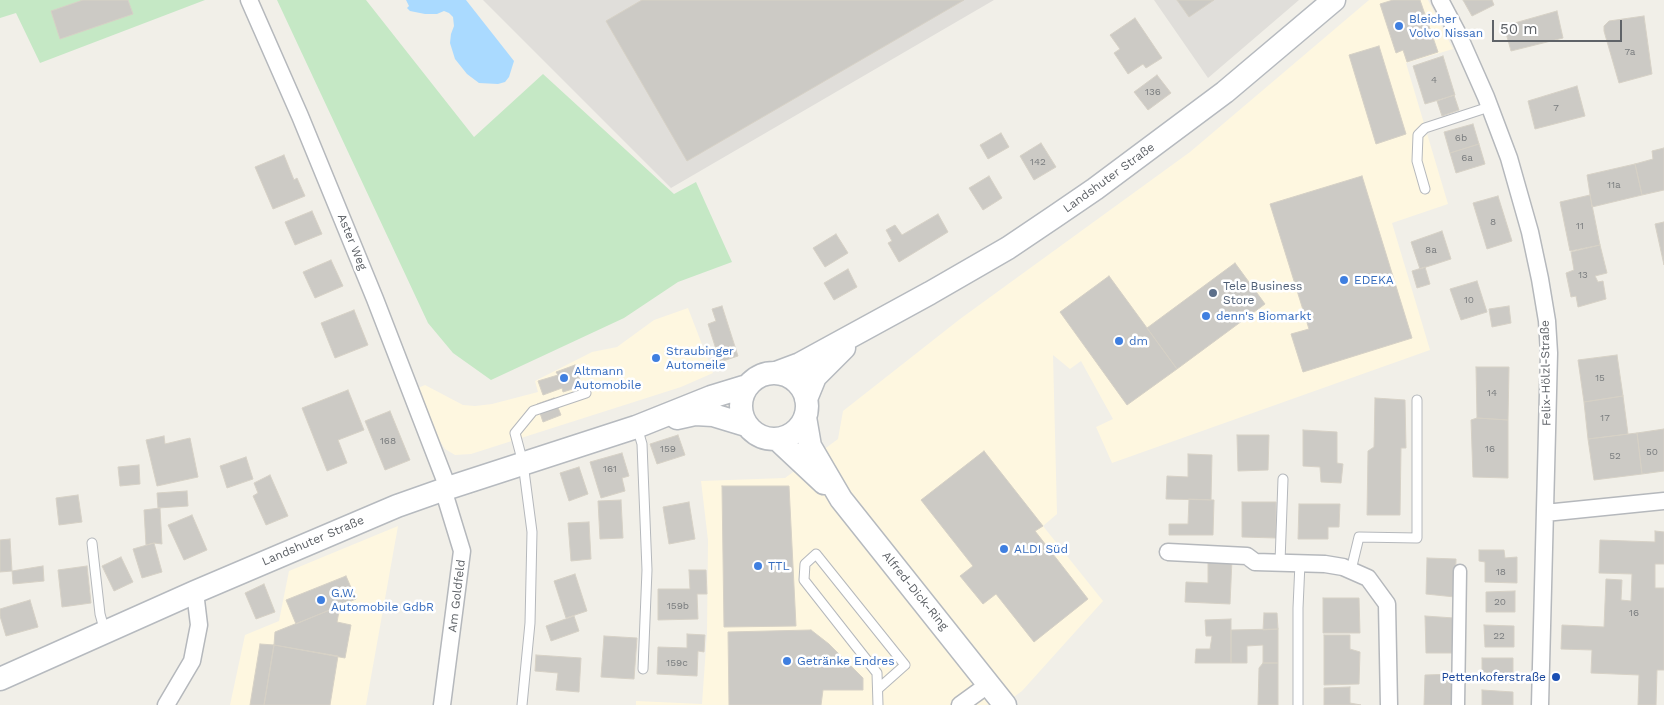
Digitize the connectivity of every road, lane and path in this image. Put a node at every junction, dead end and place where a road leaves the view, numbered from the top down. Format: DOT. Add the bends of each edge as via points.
graph roads {
  1 [pos="249,0"];
  2 [pos="1334,0"];
  3 [pos="1440,0"];
  4 [pos="1490,107"];
  5 [pos="1425,189"];
  6 [pos="865,329"];
  7 [pos="776,373"];
  8 [pos="748,386"];
  9 [pos="586,393"];
  10 [pos="1417,400"];
  11 [pos="805,408"];
  12 [pos="746,425"];
  13 [pos="636,427"];
  14 [pos="777,439"];
  15 [pos="523,463"];
  16 [pos="1283,479"];
  17 [pos="446,488"];
  18 [pos="841,499"];
  19 [pos="1664,500"];
  20 [pos="1545,513"];
  21 [pos="92,543"];
  22 [pos="1168,552"];
  23 [pos="1280,562"];
  24 [pos="1300,563"];
  25 [pos="1351,570"];
  26 [pos="1460,571"];
  27 [pos="195,592"];
  28 [pos="105,632"];
  29 [pos="643,669"];
  30 [pos="0,680"];
  31 [pos="989,684"];
  32 [pos="878,689"];
  33 [pos="166,705"];
  34 [pos="442,705"];
  35 [pos="522,705"];
  36 [pos="878,705"];
  37 [pos="960,705"];
  38 [pos="1005,705"];
  39 [pos="1298,705"];
  40 [pos="1389,705"];
  41 [pos="1458,705"];
  42 [pos="1540,705"];
  1 -- 17 [label="street, Aster Weg" via="375,299"];
  2 -- 6 [label="main road, Landshuter Straße" via="1225,92 1095,189 1008,248"];
  3 -- 4 [label="street, Felix-Hölzl-Straße"];
  4 -- 5 [label="lane" via="1425,128 1418,134 1417,161"];
  4 -- 20 [label="street, Felix-Hölzl-Straße" via="1509,158 1530,232 1546,321"];
  6 -- 7 [label="main road, Landshuter Straße" via="800,364"];
  6 -- 11 [label="main road, Landshuter Straße" via="815,376"];
  7 -- 8 [label="main road" via="760,376"];
  7 -- 11 [label="main road" via="795,381 802,389"];
  8 -- 12 [label="main road" via="742,395 741,405"];
  8 -- 13 [label="main road, Landshuter Straße" via="710,397"];
  9 -- 15 [label="lane" via="533,411 515,433"];
  10 -- 25 [label="lane" via="1417,538 1359,538"];
  11 -- 14 [label="main road" via="794,432"];
  11 -- 18 [label="main road, Alfred-Dick-Ring" via="810,446"];
  12 -- 13 [label="main road, Landshuter Straße" via="713,415 695,414"];
  12 -- 14 [label="main road" via="760,436"];
  13 -- 15 [label="main road, Landshuter Straße"];
  13 -- 29 [label="lane" via="642,444 647,570"];
  14 -- 18 [label="main road, Alfred-Dick-Ring"];
  15 -- 17 [label="main road, Landshuter Straße"];
  15 -- 35 [label="lane" via="532,532 530,623"];
  16 -- 23 [label="lane"];
  17 -- 27 [label="main road, Landshuter Straße" via="347,526"];
  17 -- 34 [label="street, Am Goldfeld" via="462,551"];
  18 -- 31 [label="main road, Alfred-Dick-Ring"];
  19 -- 20 [label="street"];
  20 -- 42 [label="street, Felix-Hölzl-Straße"];
  21 -- 28 [label="lane"];
  22 -- 23 [label="street" via="1247,556 1254,562"];
  23 -- 24 [label="street"];
  24 -- 25 [label="street" via="1343,566"];
  24 -- 39 [label="lane"];
  25 -- 40 [label="street" via="1368,578 1387,604"];
  26 -- 41 [label="street"];
  27 -- 28 [label="main road, Landshuter Straße"];
  27 -- 33 [label="street" via="199,625 192,661"];
  28 -- 30 [label="main road, Landshuter Straße"];
  31 -- 37 [label="street"];
  31 -- 38 [label="main road, Alfred-Dick-Ring"];
  32 -- 32 [label="lane" via="877,672 804,580 805,564 816,554 905,665"];
  32 -- 36 [label="lane"];
}
